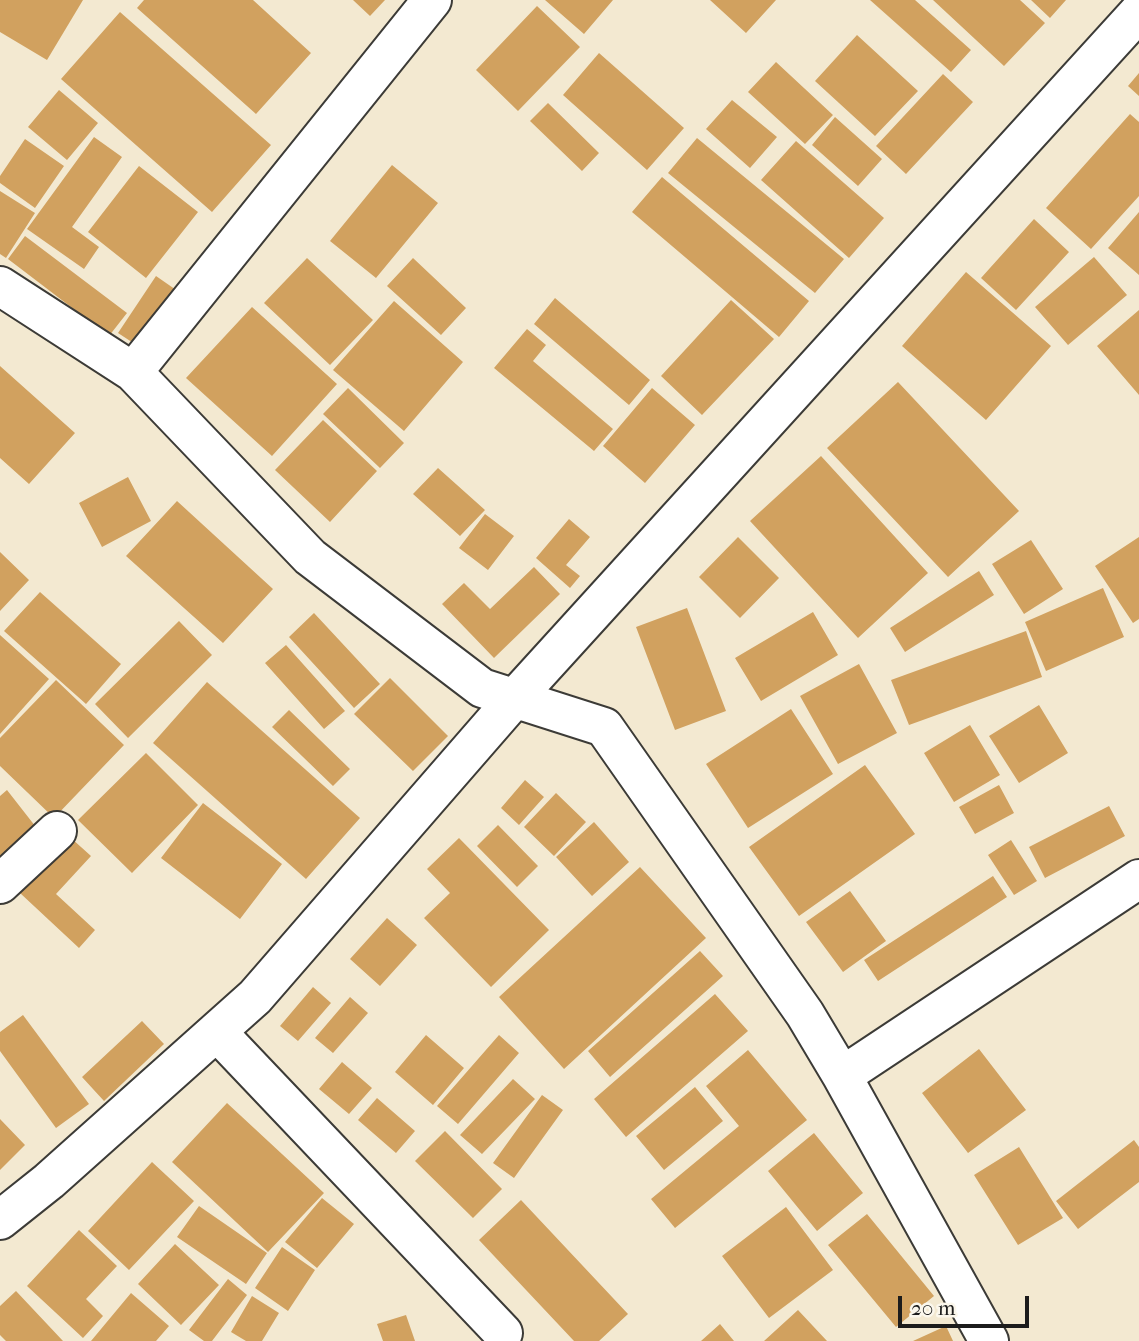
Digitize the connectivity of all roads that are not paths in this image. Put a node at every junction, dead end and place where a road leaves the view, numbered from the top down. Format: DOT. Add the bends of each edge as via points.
graph roads {
  1 [pos="432,0"];
  2 [pos="1139,12"];
  3 [pos="0,286"];
  4 [pos="133,372"];
  5 [pos="515,698"];
  6 [pos="57,831"];
  7 [pos="1139,879"];
  8 [pos="0,884"];
  9 [pos="217,1032"];
  10 [pos="842,1076"];
  11 [pos="0,1220"];
  12 [pos="503,1334"];
  13 [pos="989,1341"];
  1 -- 4 [label="street"];
  2 -- 5 [label="street"];
  3 -- 4 [label="street"];
  4 -- 5 [label="street" via="310,557 482,688"];
  5 -- 9 [label="street" via="255,997"];
  5 -- 10 [label="street" via="604,727 805,1014"];
  6 -- 8 [label="street"];
  7 -- 10 [label="street"];
  9 -- 11 [label="street"];
  9 -- 12 [label="street"];
  10 -- 13 [label="street"];
}
